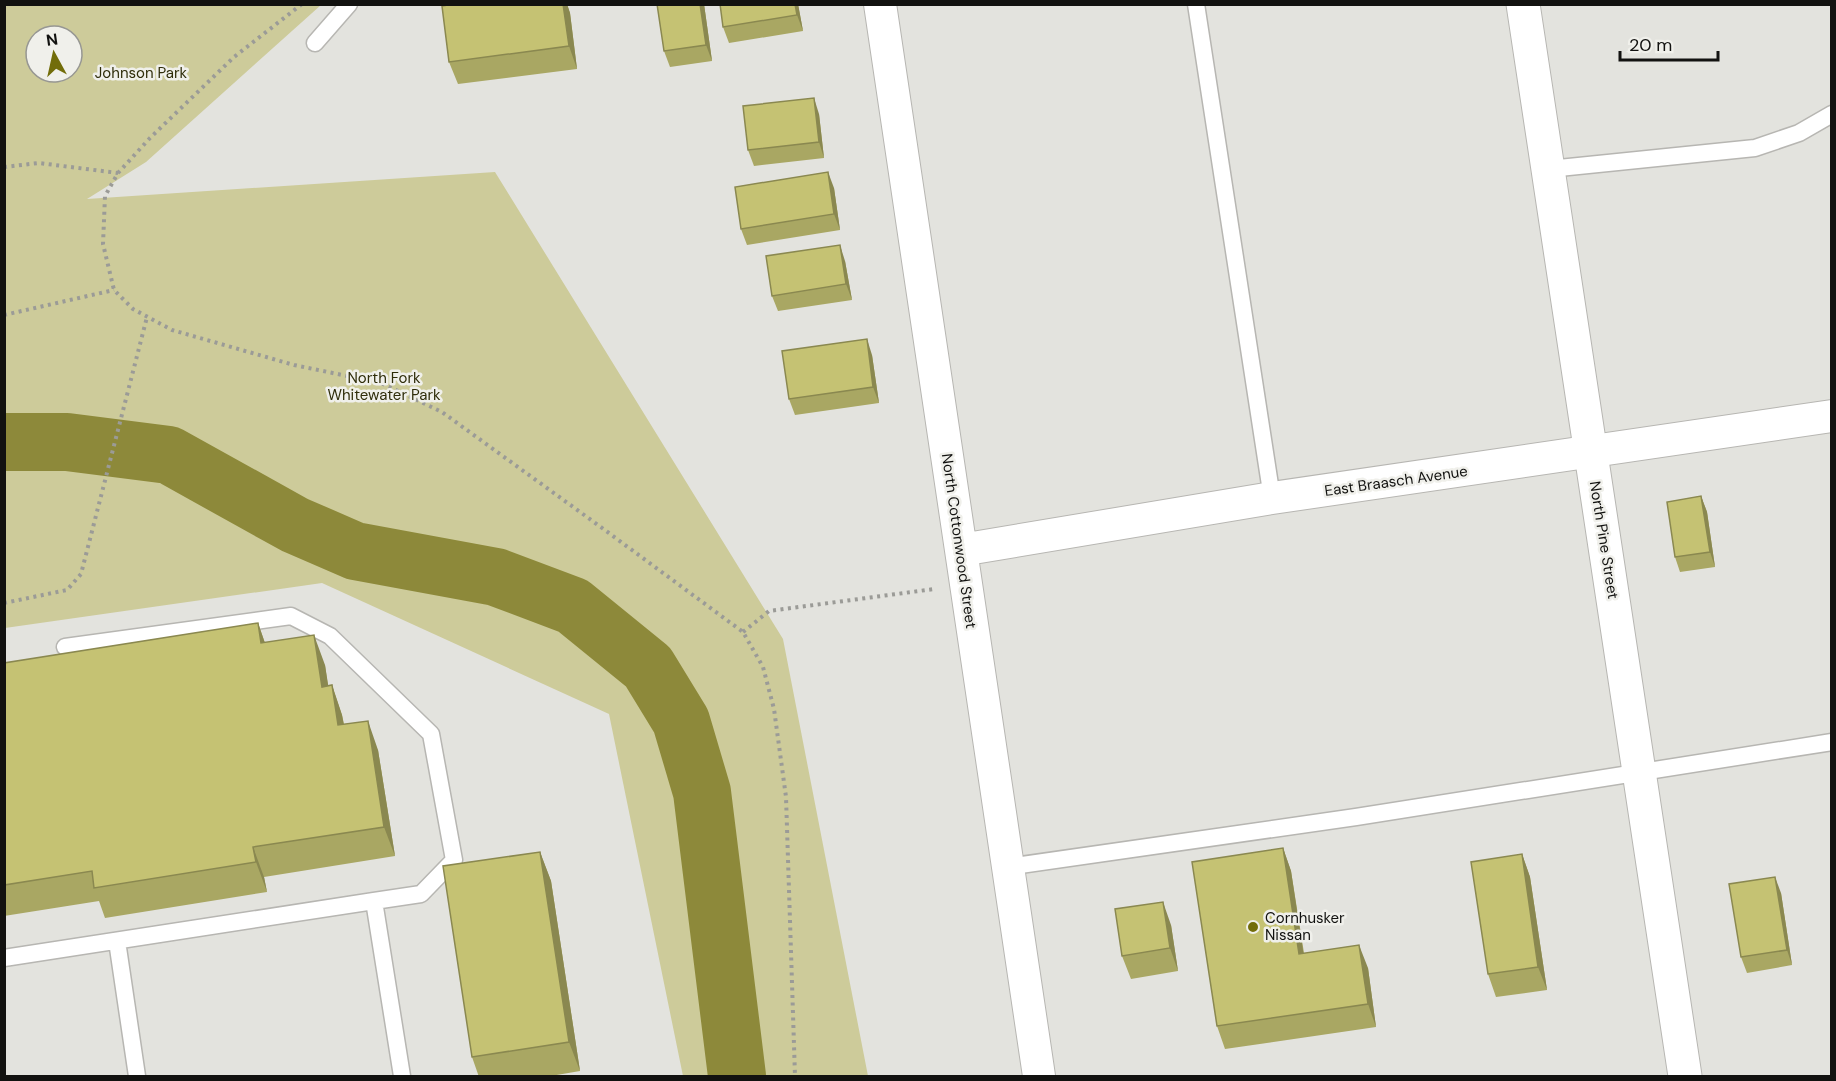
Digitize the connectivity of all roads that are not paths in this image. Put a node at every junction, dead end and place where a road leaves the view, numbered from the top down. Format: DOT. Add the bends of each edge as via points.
graph roads {
  1 [pos="349,4"];
  2 [pos="880,4"];
  3 [pos="1196,4"];
  4 [pos="1523,4"];
  5 [pos="315,43"];
  6 [pos="1832,114"];
  7 [pos="1549,170"];
  8 [pos="1832,416"];
  9 [pos="1591,453"];
  10 [pos="1272,498"];
  11 [pos="961,550"];
  12 [pos="65,647"];
  13 [pos="1832,742"];
  14 [pos="1640,771"];
  15 [pos="1007,867"];
  16 [pos="374,902"];
  17 [pos="117,941"];
  18 [pos="4,958"];
  19 [pos="137,1077"];
  20 [pos="402,1077"];
  21 [pos="1039,1077"];
  22 [pos="1685,1077"];
  1 -- 5 [label="lane"];
  2 -- 11 [label="street, North Cottonwood Street"];
  3 -- 10 [label="lane"];
  4 -- 7 [label="street, North Pine Street"];
  6 -- 7 [label="lane" via="1799,133 1755,147"];
  7 -- 9 [label="street, North Pine Street"];
  8 -- 9 [label="street, East Braasch Avenue"];
  9 -- 10 [label="street, East Braasch Avenue"];
  9 -- 14 [label="street, North Pine Street"];
  10 -- 11 [label="street, East Braasch Avenue"];
  11 -- 15 [label="street, North Cottonwood Street"];
  12 -- 16 [label="lane" via="291,616 330,636 431,734 454,860 421,894"];
  13 -- 14 [label="lane"];
  14 -- 15 [label="lane"];
  14 -- 22 [label="street, North Pine Street"];
  15 -- 21 [label="street, North Cottonwood Street"];
  16 -- 17 [label="lane"];
  16 -- 20 [label="lane"];
  17 -- 18 [label="lane"];
  17 -- 19 [label="lane"];
}
